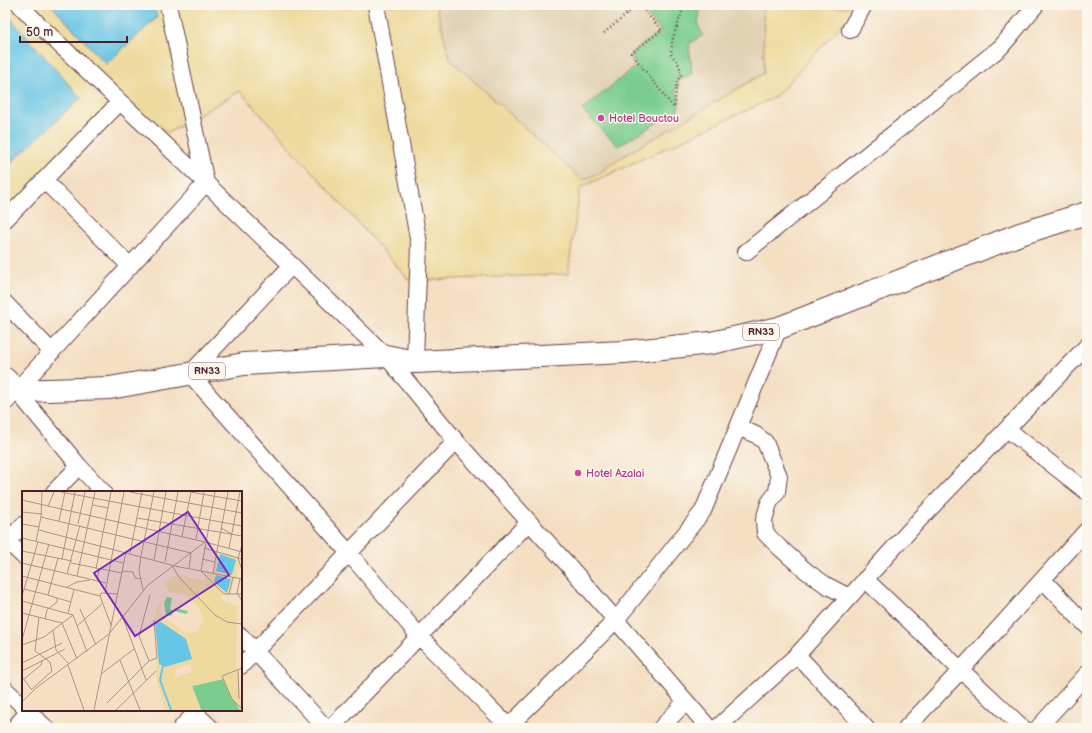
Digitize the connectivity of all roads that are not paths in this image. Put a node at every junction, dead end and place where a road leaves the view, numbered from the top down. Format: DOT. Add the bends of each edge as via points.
graph roads {
  1 [pos="20,5"];
  2 [pos="168,5"];
  3 [pos="376,5"];
  4 [pos="864,5"];
  5 [pos="1036,5"];
  6 [pos="850,30"];
  7 [pos="120,102"];
  8 [pos="44,180"];
  9 [pos="206,183"];
  10 [pos="1087,213"];
  11 [pos="5,220"];
  12 [pos="746,252"];
  13 [pos="292,265"];
  14 [pos="130,266"];
  15 [pos="5,303"];
  16 [pos="779,328"];
  17 [pos="1087,346"];
  18 [pos="52,352"];
  19 [pos="386,356"];
  20 [pos="415,362"];
  21 [pos="190,374"];
  22 [pos="9,391"];
  23 [pos="738,427"];
  24 [pos="1007,429"];
  25 [pos="456,441"];
  26 [pos="79,466"];
  27 [pos="55,491"];
  28 [pos="102,491"];
  29 [pos="1087,492"];
  30 [pos="529,522"];
  31 [pos="22,526"];
  32 [pos="1087,530"];
  33 [pos="6,542"];
  34 [pos="349,553"];
  35 [pos="22,555"];
  36 [pos="865,579"];
  37 [pos="1043,580"];
  38 [pos="849,597"];
  39 [pos="616,620"];
  40 [pos="1087,626"];
  41 [pos="420,636"];
  42 [pos="242,637"];
  43 [pos="255,650"];
  44 [pos="797,655"];
  45 [pos="242,665"];
  46 [pos="961,670"];
  47 [pos="1087,674"];
  48 [pos="5,689"];
  49 [pos="686,701"];
  50 [pos="22,704"];
  51 [pos="26,711"];
  52 [pos="29,711"];
  53 [pos="195,711"];
  54 [pos="509,727"];
  55 [pos="14,728"];
  56 [pos="46,728"];
  57 [pos="181,728"];
  58 [pos="211,728"];
  59 [pos="326,728"];
  60 [pos="331,728"];
  61 [pos="661,728"];
  62 [pos="709,728"];
  63 [pos="717,728"];
  64 [pos="866,728"];
  65 [pos="906,728"];
  66 [pos="1023,728"];
  67 [pos="1038,728"];
  1 -- 7 [label="street"];
  2 -- 9 [label="street"];
  3 -- 20 [label="street" via="419,244"];
  4 -- 6 [label="street"];
  5 -- 12 [label="street" via="1001,47"];
  7 -- 8 [label="street"];
  7 -- 9 [label="street"];
  8 -- 11 [label="street"];
  8 -- 14 [label="street"];
  9 -- 13 [label="street"];
  9 -- 14 [label="street"];
  10 -- 16 [label="main road, RN33" via="1020,234"];
  13 -- 19 [label="street"];
  13 -- 21 [label="street"];
  14 -- 18 [label="street"];
  15 -- 18 [label="street"];
  16 -- 20 [label="main road, RN33" via="711,343 624,352"];
  16 -- 23 [label="street"];
  17 -- 24 [label="street"];
  18 -- 22 [label="street"];
  19 -- 20 [label="main road, RN33"];
  19 -- 21 [label="main road, RN33" via="244,364"];
  19 -- 25 [label="street"];
  21 -- 22 [label="main road, RN33" via="110,388"];
  21 -- 34 [label="street"];
  22 -- 26 [label="street"];
  23 -- 38 [label="street" via="765,442 779,476 777,492 769,503 764,520 765,533 806,571"];
  23 -- 39 [label="street" via="703,511"];
  24 -- 29 [label="street"];
  24 -- 36 [label="street"];
  25 -- 30 [label="street"];
  25 -- 34 [label="street"];
  26 -- 27 [label="street"];
  26 -- 28 [label="street"];
  30 -- 39 [label="street"];
  30 -- 41 [label="street"];
  31 -- 33 [label="street"];
  32 -- 37 [label="street"];
  33 -- 35 [label="street"];
  34 -- 41 [label="street"];
  34 -- 43 [label="street"];
  36 -- 38 [label="street"];
  36 -- 46 [label="street"];
  37 -- 40 [label="street"];
  37 -- 46 [label="street"];
  38 -- 44 [label="street"];
  39 -- 49 [label="street"];
  39 -- 54 [label="street"];
  41 -- 54 [label="street"];
  41 -- 60 [label="street"];
  42 -- 43 [label="street"];
  43 -- 45 [label="street"];
  43 -- 59 [label="street"];
  44 -- 63 [label="street"];
  44 -- 64 [label="street"];
  46 -- 65 [label="street"];
  46 -- 66 [label="street"];
  47 -- 67 [label="street"];
  48 -- 50 [label="street"];
  49 -- 61 [label="street"];
  49 -- 62 [label="street"];
  51 -- 55 [label="street"];
  52 -- 56 [label="street"];
  53 -- 57 [label="street"];
  53 -- 58 [label="street"];
}
